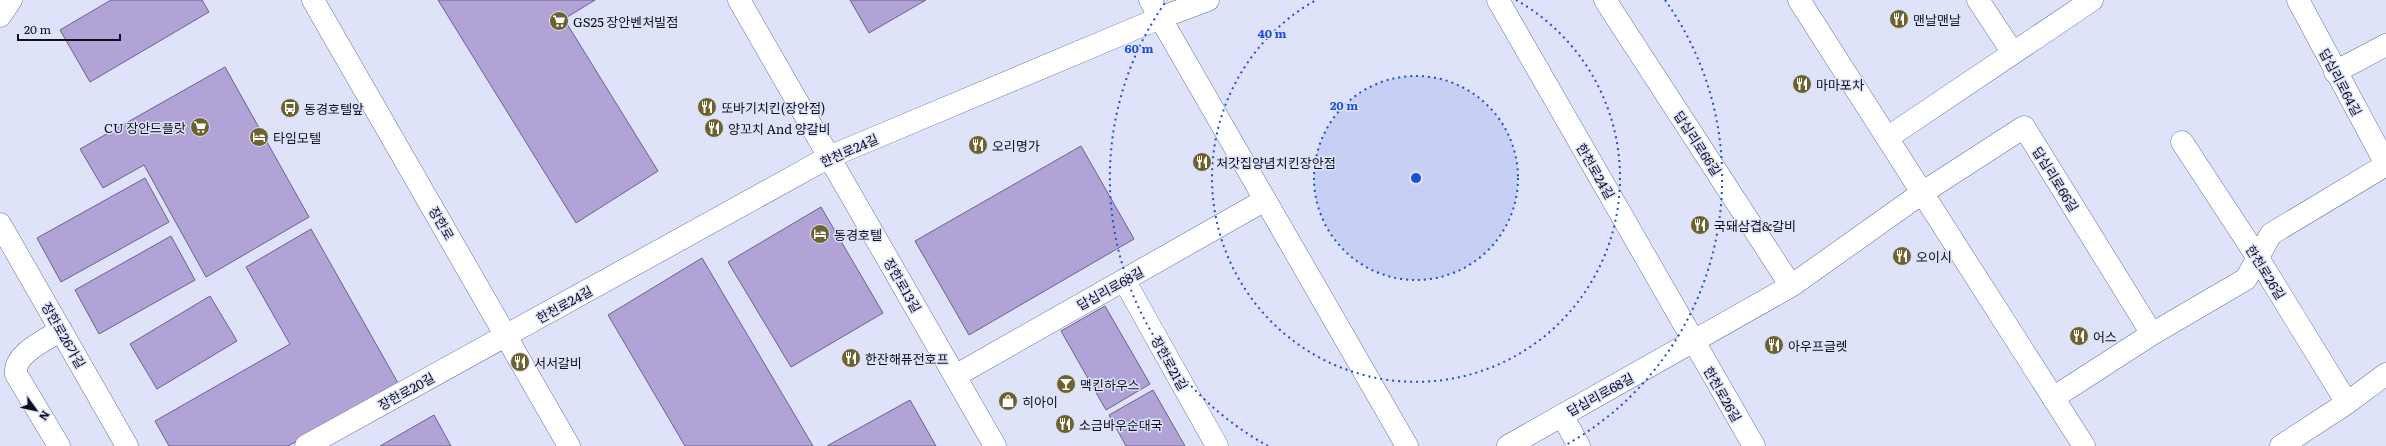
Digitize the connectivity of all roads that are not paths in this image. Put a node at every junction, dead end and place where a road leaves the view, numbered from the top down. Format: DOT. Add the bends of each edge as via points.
graph roads {
  1 [pos="11,0"];
  2 [pos="313,0"];
  3 [pos="739,0"];
  4 [pos="1208,0"];
  5 [pos="1498,0"];
  6 [pos="1606,0"];
  7 [pos="1799,0"];
  8 [pos="1978,0"];
  9 [pos="2092,0"];
  10 [pos="2298,0"];
  11 [pos="1155,9"];
  12 [pos="0,16"];
  13 [pos="2386,45"];
  14 [pos="2013,53"];
  15 [pos="2336,72"];
  16 [pos="1887,138"];
  17 [pos="2182,142"];
  18 [pos="829,157"];
  19 [pos="2386,164"];
  20 [pos="1922,193"];
  21 [pos="1265,200"];
  22 [pos="0,224"];
  23 [pos="2258,258"];
  24 [pos="1124,280"];
  25 [pos="1791,286"];
  26 [pos="61,330"];
  27 [pos="2152,334"];
  28 [pos="507,336"];
  29 [pos="1693,341"];
  30 [pos="2386,374"];
  31 [pos="955,376"];
  32 [pos="2053,398"];
  33 [pos="2347,404"];
  34 [pos="1562,415"];
  35 [pos="59,446"];
  36 [pos="127,446"];
  37 [pos="306,446"];
  38 [pos="569,446"];
  39 [pos="995,446"];
  40 [pos="1217,446"];
  41 [pos="1407,446"];
  42 [pos="1508,446"];
  43 [pos="1579,446"];
  44 [pos="1754,446"];
  45 [pos="2084,446"];
  46 [pos="2281,446"];
  1 -- 12 [label="street"];
  2 -- 28 [label="street, 장한로"];
  3 -- 18 [label="street, 장한로13길"];
  4 -- 11 [label="street, 한천로24길"];
  5 -- 29 [label="street, 한천로24길"];
  6 -- 25 [label="street, 답십리로66길"];
  7 -- 16 [label="street"];
  8 -- 14 [label="street"];
  9 -- 14 [label="street"];
  10 -- 15 [label="street, 답십리로64길"];
  11 -- 18 [label="street, 한천로24길"];
  11 -- 21 [label="street"];
  13 -- 15 [label="street"];
  14 -- 16 [label="street"];
  15 -- 19 [label="street, 답십리로64길"];
  16 -- 20 [label="street"];
  17 -- 23 [label="street, 한천로26길"];
  18 -- 28 [label="street, 한천로24길"];
  18 -- 31 [label="street, 장한로13길"];
  19 -- 23 [label="street, 답십리로64길" via="2271,234"];
  20 -- 25 [label="street, 답십리로66길"];
  20 -- 27 [label="street, 답십리로66길" via="2024,128"];
  20 -- 32 [label="street"];
  21 -- 24 [label="street, 답십리로68길"];
  21 -- 41 [label="street"];
  22 -- 26 [label="street, 장한로26가길"];
  23 -- 27 [label="street" via="2246,279"];
  23 -- 33 [label="street, 한천로26길"];
  24 -- 31 [label="street, 답십리로68길"];
  24 -- 40 [label="street, 장한로21길"];
  25 -- 29 [label="street, 답십리로66길"];
  26 -- 35 [label="street" via="18,360 15,369"];
  26 -- 36 [label="street, 장한로26가길"];
  27 -- 32 [label="street"];
  28 -- 37 [label="street, 장한로20길"];
  28 -- 38 [label="street, 장한로"];
  29 -- 34 [label="street, 답십리로68길"];
  29 -- 44 [label="street, 한천로26길"];
  30 -- 33 [label="street"];
  31 -- 39 [label="street, 장한로13길"];
  32 -- 45 [label="street"];
  33 -- 46 [label="street"];
  34 -- 42 [label="street, 답십리로68길"];
  34 -- 43 [label="street"];
}
